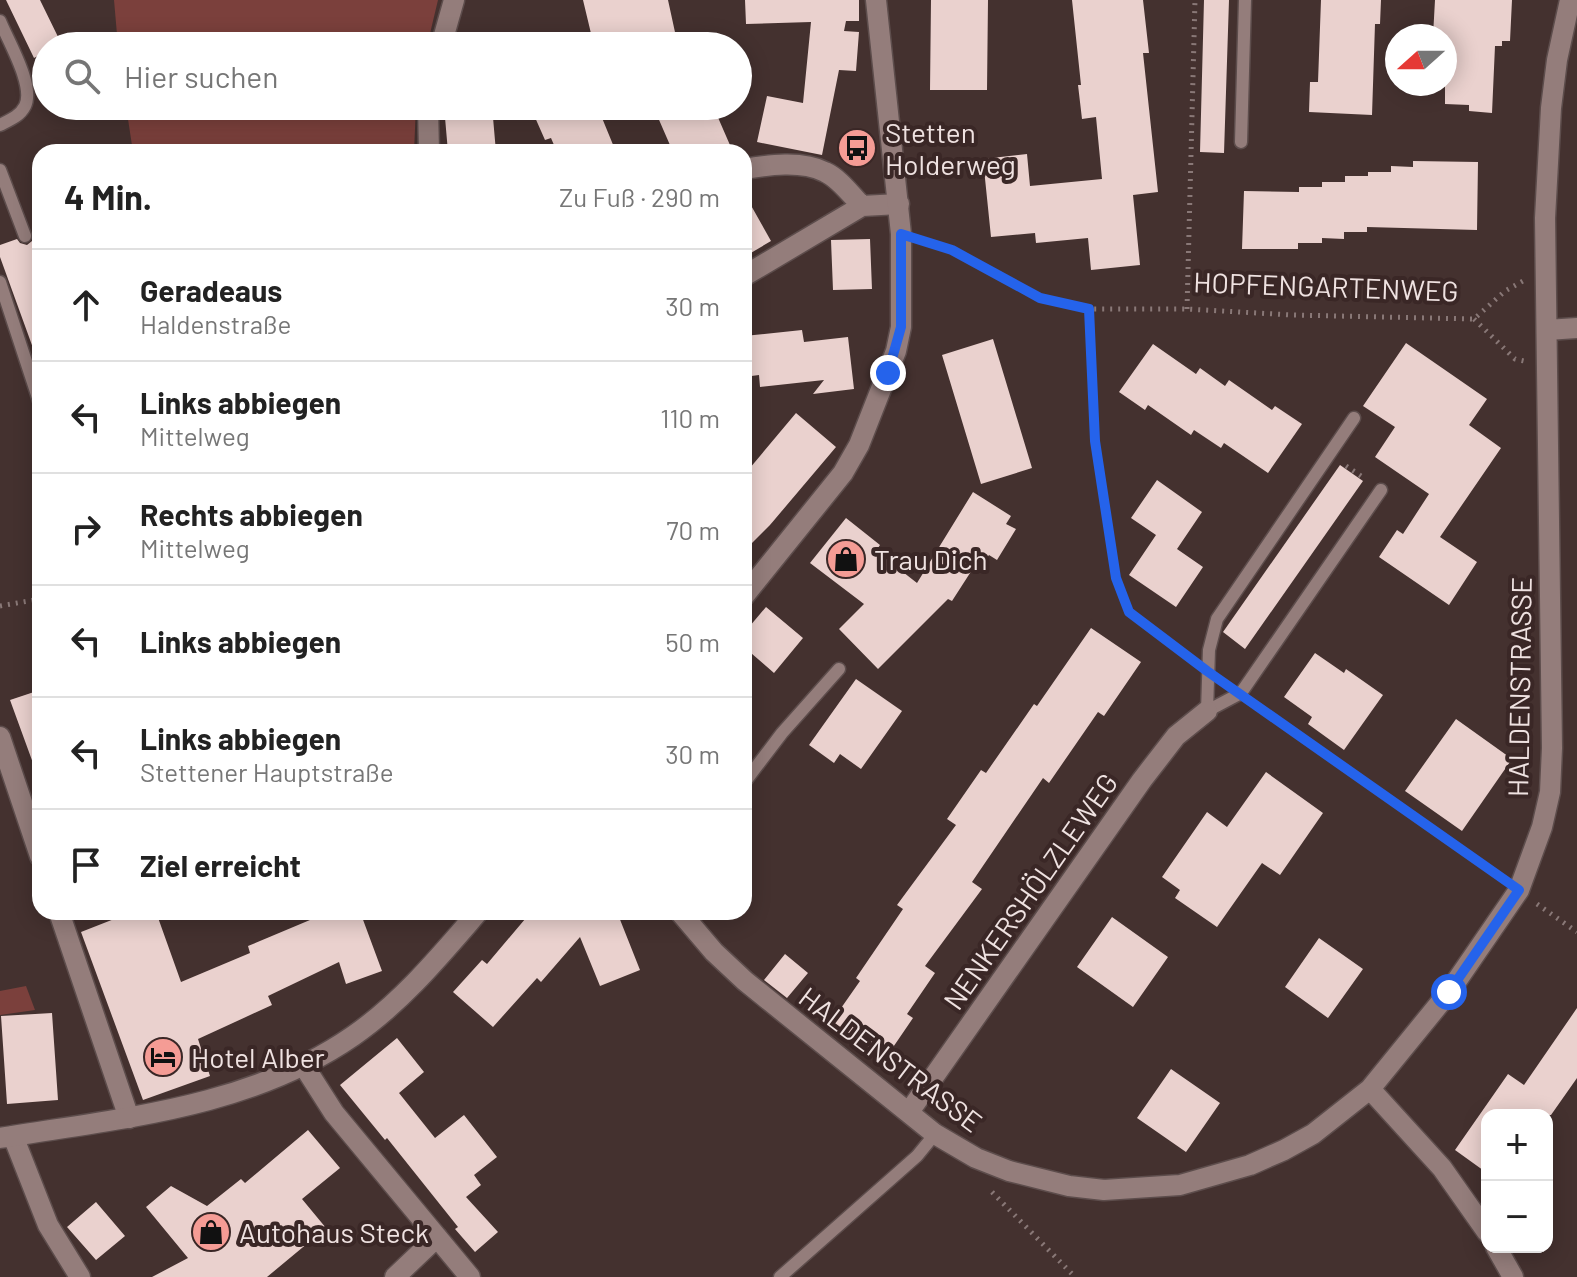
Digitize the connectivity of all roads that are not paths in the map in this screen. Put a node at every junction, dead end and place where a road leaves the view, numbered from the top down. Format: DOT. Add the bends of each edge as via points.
graph roads {
  1 [pos="454,0"];
  2 [pos="876,0"];
  3 [pos="1245,0"];
  4 [pos="1570,0"];
  5 [pos="0,21"];
  6 [pos="445,32"];
  7 [pos="428,120"];
  8 [pos="0,125"];
  9 [pos="1241,142"];
  10 [pos="429,144"];
  11 [pos="752,168"];
  12 [pos="0,170"];
  13 [pos="899,204"];
  14 [pos="862,206"];
  15 [pos="25,236"];
  16 [pos="752,271"];
  17 [pos="0,282"];
  18 [pos="1577,328"];
  19 [pos="1547,330"];
  20 [pos="32,380"];
  21 [pos="1354,418"];
  22 [pos="1381,490"];
  23 [pos="752,586"];
  24 [pos="839,669"];
  25 [pos="1207,711"];
  26 [pos="0,737"];
  27 [pos="752,772"];
  28 [pos="32,832"];
  29 [pos="62,920"];
  30 [pos="471,920"];
  31 [pos="687,920"];
  32 [pos="304,1066"];
  33 [pos="1370,1089"];
  34 [pos="909,1112"];
  35 [pos="129,1118"];
  36 [pos="935,1134"];
  37 [pos="7,1137"];
  38 [pos="1481,1223"];
  39 [pos="437,1237"];
  40 [pos="1499,1253"];
  41 [pos="80,1277"];
  42 [pos="395,1277"];
  43 [pos="470,1277"];
  44 [pos="780,1277"];
  45 [pos="1513,1277"];
  1 -- 6 [label="street"];
  2 -- 13 [label="street"];
  3 -- 9 [label="lane"];
  4 -- 19 [label="street, HALDENSTRASSE" via="1551,108 1545,218"];
  5 -- 8 [label="lane" via="26,81 26,103 17,116"];
  7 -- 10 [label="street"];
  11 -- 14 [label="street" via="826,172"];
  12 -- 15 [label="lane"];
  13 -- 14 [label="street"];
  13 -- 23 [label="street" via="901,327 896,351 859,445 821,502"];
  14 -- 16 [label="street"];
  17 -- 20 [label="lane"];
  18 -- 19 [label="street"];
  19 -- 33 [label="street, HALDENSTRASSE" via="1550,777 1542,827 1519,890 1449,992"];
  21 -- 25 [label="lane" via="1217,619 1209,650"];
  22 -- 25 [label="lane, NENKERSHÖLZLEWEG" via="1241,693"];
  24 -- 27 [label="lane"];
  25 -- 34 [label="street, NENKERSHÖLZLEWEG" via="1176,736 1142,780"];
  26 -- 28 [label="street"];
  29 -- 35 [label="street"];
  30 -- 32 [label="street" via="423,976 354,1035"];
  31 -- 34 [label="street, HALDENSTRASSE" via="745,981"];
  32 -- 35 [label="street" via="210,1102"];
  32 -- 39 [label="street" via="334,1113"];
  33 -- 36 [label="street, HALDENSTRASSE" via="1284,1150 1180,1185 1104,1190 1069,1186 1009,1171"];
  33 -- 38 [label="street" via="1442,1168"];
  34 -- 36 [label="street, HALDENSTRASSE"];
  35 -- 37 [label="street"];
  36 -- 44 [label="lane"];
  37 -- 41 [label="street" via="48,1225"];
  39 -- 42 [label="street"];
  39 -- 43 [label="street"];
  40 -- 45 [label="street"];
}
